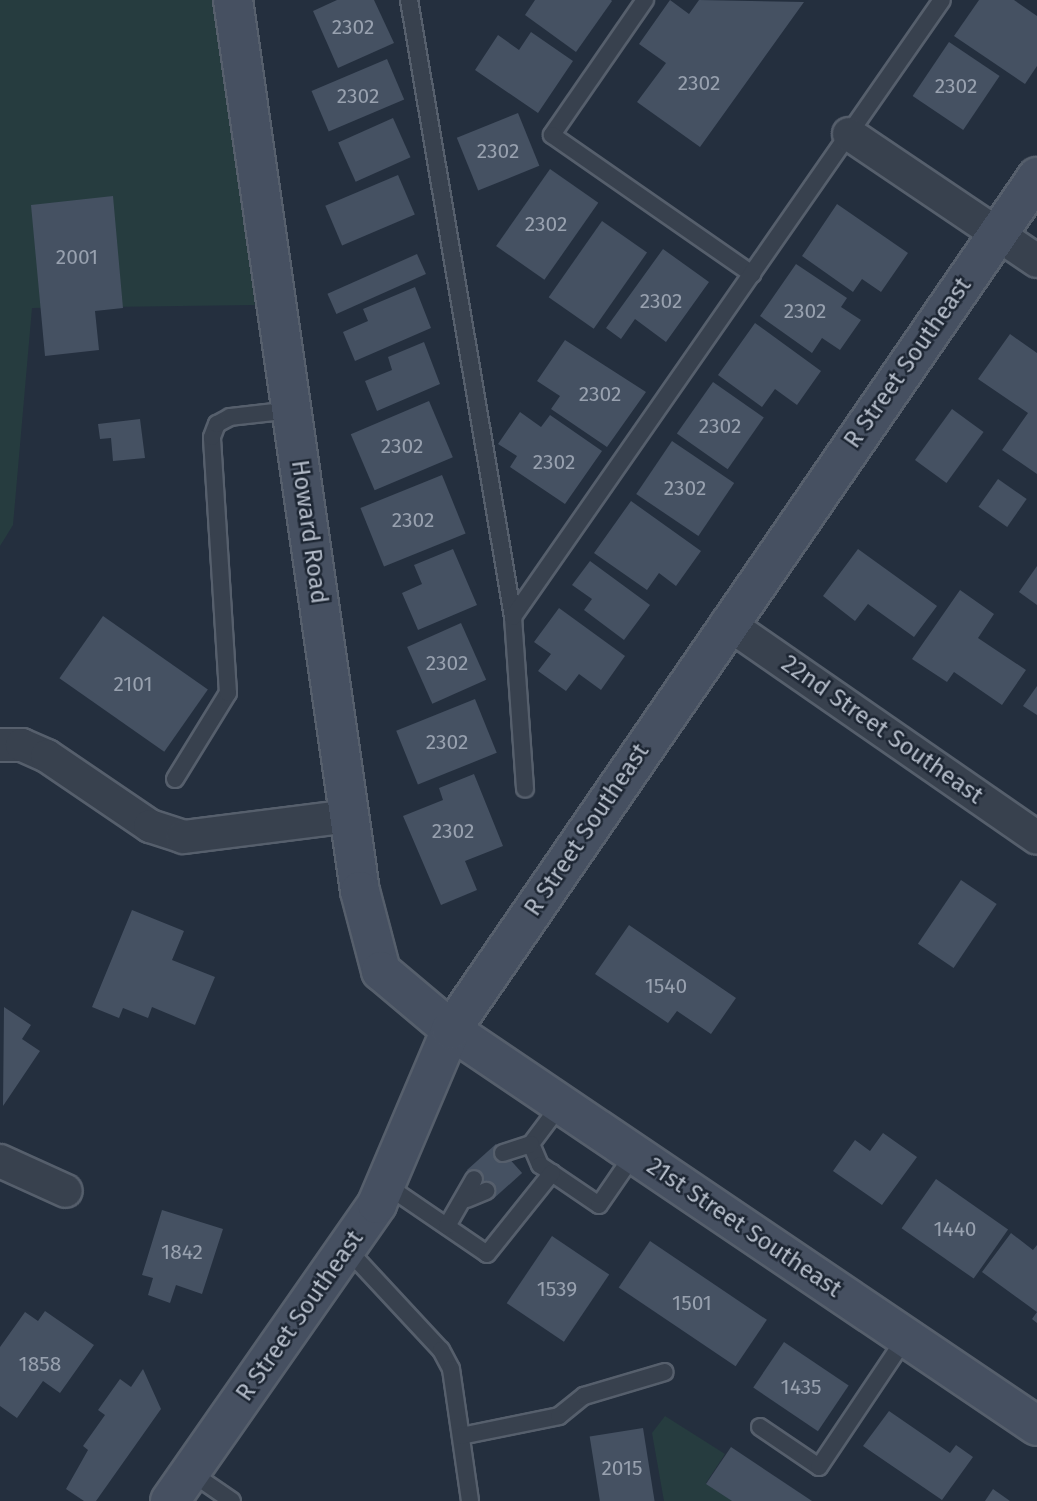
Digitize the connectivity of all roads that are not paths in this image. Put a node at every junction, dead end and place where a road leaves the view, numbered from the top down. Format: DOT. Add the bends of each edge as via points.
graph roads {
  1 [pos="233,0"];
  2 [pos="409,0"];
  3 [pos="645,0"];
  4 [pos="942,0"];
  5 [pos="849,134"];
  6 [pos="1037,177"];
  7 [pos="998,234"];
  8 [pos="1037,261"];
  9 [pos="752,274"];
  10 [pos="291,410"];
  11 [pos="513,617"];
  12 [pos="727,623"];
  13 [pos="0,745"];
  14 [pos="174,779"];
  15 [pos="525,789"];
  16 [pos="349,816"];
  17 [pos="1037,838"];
  18 [pos="451,1030"];
  19 [pos="561,1104"];
  20 [pos="634,1154"];
  21 [pos="0,1161"];
  22 [pos="552,1173"];
  23 [pos="474,1179"];
  24 [pos="386,1185"];
  25 [pos="66,1191"];
  26 [pos="486,1191"];
  27 [pos="467,1199"];
  28 [pos="447,1226"];
  29 [pos="347,1249"];
  30 [pos="906,1337"];
  31 [pos="665,1372"];
  32 [pos="1037,1426"];
  33 [pos="760,1427"];
  34 [pos="461,1436"];
  35 [pos="180,1487"];
  36 [pos="232,1501"];
  37 [pos="470,1501"];
  1 -- 10 [label="street, Howard Road"];
  2 -- 11 [label="lane"];
  3 -- 9 [label="lane" via="552,135"];
  4 -- 5 [label="lane"];
  5 -- 7 [label="street"];
  5 -- 9 [label="lane"];
  6 -- 7 [label="street, R Street Southeast"];
  7 -- 8 [label="street"];
  7 -- 12 [label="street, R Street Southeast"];
  9 -- 11 [label="lane"];
  10 -- 14 [label="lane" via="230,417 217,424 212,438 228,693"];
  10 -- 16 [label="street, Howard Road"];
  11 -- 15 [label="lane"];
  12 -- 17 [label="street, 22nd Street Southeast"];
  12 -- 18 [label="street, R Street Southeast"];
  13 -- 16 [label="street" via="22,745 47,756 150,826 183,837"];
  16 -- 18 [label="street, Howard Road" via="368,933 381,971"];
  18 -- 19 [label="street, 21st Street Southeast"];
  18 -- 24 [label="street, R Street Southeast"];
  19 -- 20 [label="street, 21st Street Southeast"];
  19 -- 22 [label="lane" via="517,1153"];
  20 -- 22 [label="lane" via="599,1205"];
  20 -- 30 [label="street, 21st Street Southeast"];
  21 -- 25 [label="street"];
  22 -- 28 [label="lane" via="486,1254"];
  23 -- 27 [label="lane"];
  24 -- 28 [label="lane"];
  24 -- 29 [label="street, R Street Southeast"];
  26 -- 27 [label="lane"];
  27 -- 28 [label="lane"];
  29 -- 34 [label="lane" via="441,1350 451,1369"];
  29 -- 35 [label="street, R Street Southeast"];
  30 -- 32 [label="street, 21st Street Southeast"];
  30 -- 33 [label="lane" via="819,1467"];
  31 -- 34 [label="lane" via="584,1396 559,1416"];
  34 -- 37 [label="lane"];
  35 -- 36 [label="lane"];
}
